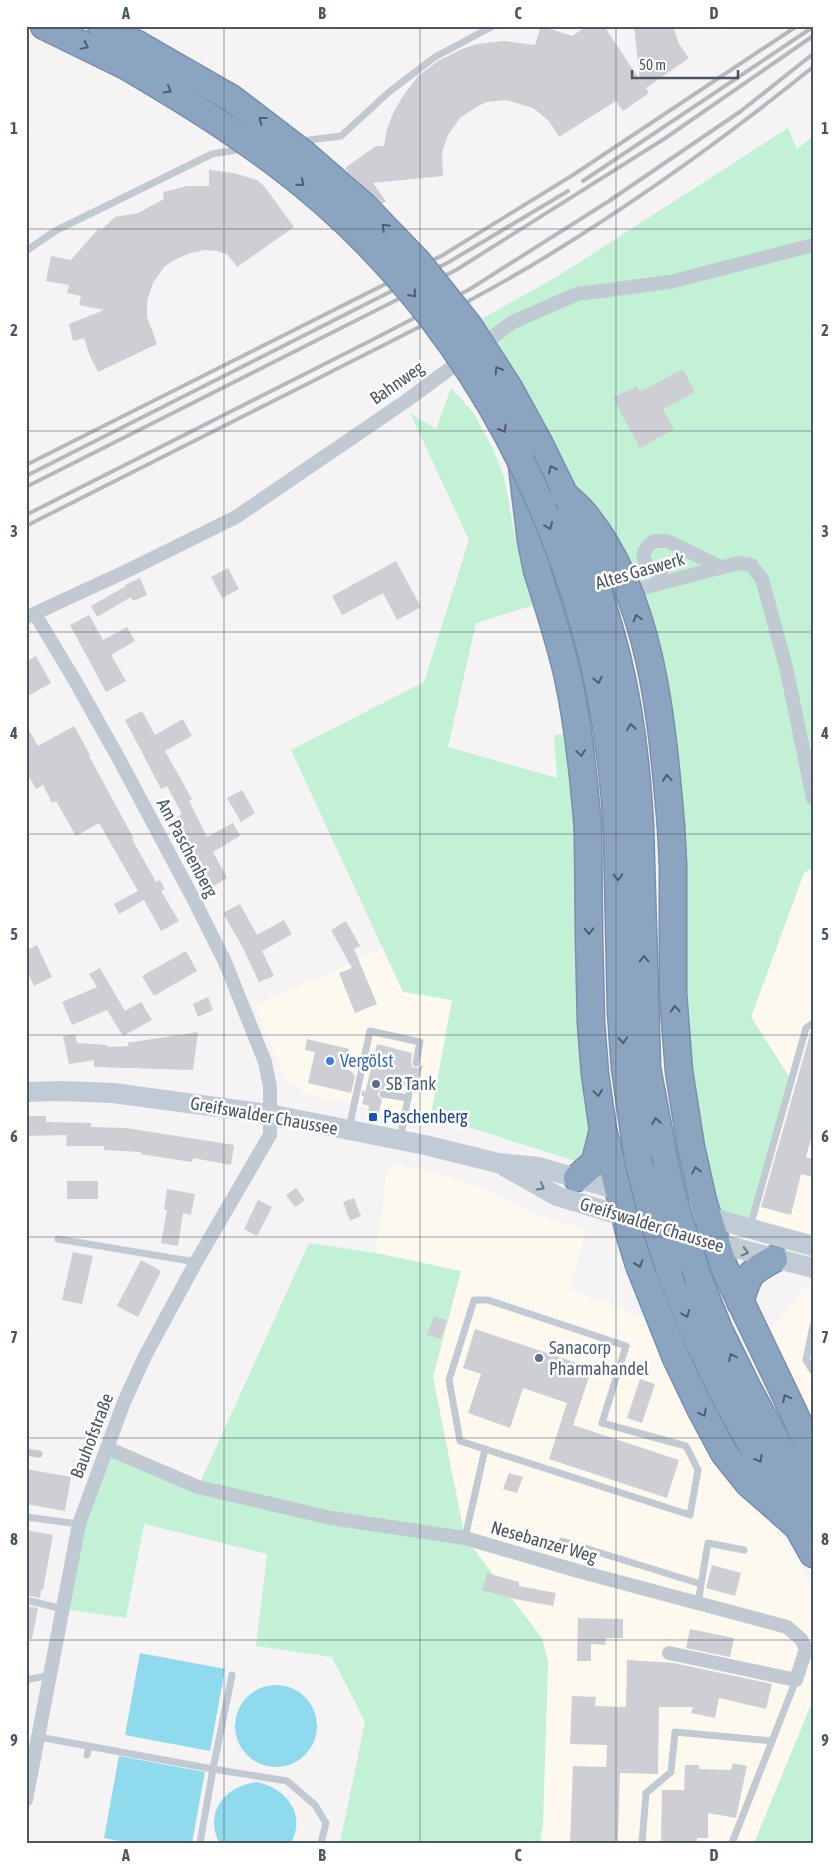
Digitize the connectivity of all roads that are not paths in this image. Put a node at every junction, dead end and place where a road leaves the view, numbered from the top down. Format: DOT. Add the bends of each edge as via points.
graph roads {
  1 [pos="44,26"];
  2 [pos="101,26"];
  3 [pos="493,26"];
  4 [pos="132,55"];
  5 [pos="276,145"];
  6 [pos="267,146"];
  7 [pos="813,245"];
  8 [pos="26,251"];
  9 [pos="522,466"];
  10 [pos="564,494"];
  11 [pos="721,567"];
  12 [pos="668,581"];
  13 [pos="30,616"];
  14 [pos="540,622"];
  15 [pos="813,798"];
  16 [pos="629,828"];
  17 [pos="813,1023"];
  18 [pos="416,1063"];
  19 [pos="410,1088"];
  20 [pos="358,1089"];
  21 [pos="366,1090"];
  22 [pos="26,1092"];
  23 [pos="383,1094"];
  24 [pos="408,1098"];
  25 [pos="269,1114"];
  26 [pos="603,1130"];
  27 [pos="349,1131"];
  28 [pos="400,1140"];
  29 [pos="498,1163"];
  30 [pos="577,1178"];
  31 [pos="618,1190"];
  32 [pos="625,1217"];
  33 [pos="708,1218"];
  34 [pos="749,1229"];
  35 [pos="58,1239"];
  36 [pos="715,1244"];
  37 [pos="813,1246"];
  38 [pos="774,1260"];
  39 [pos="196,1262"];
  40 [pos="813,1268"];
  41 [pos="740,1302"];
  42 [pos="813,1326"];
  43 [pos="813,1371"];
  44 [pos="106,1448"];
  45 [pos="485,1449"];
  46 [pos="26,1452"];
  47 [pos="39,1454"];
  48 [pos="813,1468"];
  49 [pos="26,1517"];
  50 [pos="805,1517"];
  51 [pos="80,1524"];
  52 [pos="465,1538"];
  53 [pos="562,1541"];
  54 [pos="744,1550"];
  55 [pos="813,1554"];
  56 [pos="701,1584"];
  57 [pos="26,1600"];
  58 [pos="698,1604"];
  59 [pos="64,1609"];
  60 [pos="670,1653"];
  61 [pos="52,1675"];
  62 [pos="232,1675"];
  63 [pos="26,1680"];
  64 [pos="796,1680"];
  65 [pos="39,1736"];
  66 [pos="772,1741"];
  67 [pos="89,1747"];
  68 [pos="88,1755"];
  69 [pos="213,1769"];
  70 [pos="26,1800"];
  71 [pos="200,1843"];
  72 [pos="321,1843"];
  73 [pos="642,1843"];
  74 [pos="732,1843"];
  1 -- 4 [label="highway, one-way"];
  2 -- 4 [label="highway"];
  3 -- 5 [label="lane" via="435,56 341,136"];
  4 -- 9 [label="highway, one-way, bridge" via="312,192 381,258 441,330 491,407"];
  10 -- 4 [label="highway, one-way, bridge" via="518,404 481,343 418,262 388,230 342,186 273,128 231,98"];
  6 -- 8 [label="lane" via="212,154 55,231"];
  7 -- 13 [label="street, Bahnweg" via="670,282 577,294 513,322 236,517"];
  9 -- 16 [label="highway, one-way, bridge" via="562,556 585,625 607,727 614,779"];
  9 -- 26 [label="highway, one-way, bridge" via="531,541 573,702 583,768 588,830 591,1023"];
  16 -- 10 [label="highway, one-way, bridge" via="637,778 618,659 584,546"];
  33 -- 10 [label="highway, one-way, bridge" via="679,1071 673,994 671,826 658,709 644,642 622,574 585,515"];
  11 -- 12 [label="street, Altes Gaswerk"];
  11 -- 12 [label="street" via="667,540 654,541 646,550 645,561 649,569"];
  11 -- 15 [label="street, Altes Gaswerk" via="738,563 751,565 762,579 786,668"];
  12 -- 14 [label="street, Altes Gaswerk"];
  13 -- 25 [label="street, Am Paschenberg" via="74,679 225,962 265,1062 270,1087"];
  50 -- 16 [label="highway, one-way, bridge" via="719,1330 677,1214 647,1068"];
  16 -- 50 [label="highway, one-way, bridge" via="621,1012 638,1160 650,1209 669,1268 716,1379"];
  17 -- 34 [label="lane" via="806,1028"];
  18 -- 20 [label="lane" via="420,1042 370,1031"];
  19 -- 24 [label="lane"];
  20 -- 21 [label="lane"];
  20 -- 27 [label="lane"];
  22 -- 25 [label="main road, Greifswalder Chaussee" via="121,1094"];
  23 -- 24 [label="lane"];
  24 -- 28 [label="lane"];
  25 -- 27 [label="main road, Greifswalder Chaussee"];
  25 -- 39 [label="street, Bauhofstraße" via="270,1135"];
  26 -- 30 [label="highway" via="595,1162"];
  26 -- 31 [label="highway"];
  27 -- 28 [label="main road, Greifswalder Chaussee"];
  28 -- 29 [label="main road, Greifswalder Chaussee"];
  29 -- 30 [label="main road, Greifswalder Chaussee" via="539,1167"];
  29 -- 32 [label="main road, Greifswalder Chaussee, one-way" via="557,1196"];
  30 -- 31 [label="main road, Greifswalder Chaussee"];
  31 -- 32 [label="highway"];
  31 -- 33 [label="main road, Greifswalder Chaussee"];
  32 -- 36 [label="main road, Greifswalder Chaussee"];
  32 -- 50 [label="highway, one-way" via="658,1314 724,1453 748,1483"];
  33 -- 34 [label="main road, Greifswalder Chaussee"];
  33 -- 36 [label="highway"];
  34 -- 37 [label="main road, Greifswalder Chaussee"];
  35 -- 39 [label="lane"];
  36 -- 38 [label="main road, Greifswalder Chaussee, one-way"];
  36 -- 41 [label="highway"];
  38 -- 40 [label="main road, Greifswalder Chaussee"];
  38 -- 41 [label="highway" via="748,1276"];
  39 -- 44 [label="street, Bauhofstraße" via="145,1356"];
  48 -- 41 [label="highway, one-way" via="807,1442"];
  42 -- 43 [label="lane" via="806,1360"];
  44 -- 51 [label="street, Bauhofstraße"];
  44 -- 52 [label="street, Nesebanzer Weg" via="198,1487 331,1518"];
  45 -- 45 [label="lane" via="559,1473 690,1515 698,1470 686,1446 602,1423 626,1346 488,1300 474,1300 449,1380 460,1441"];
  45 -- 52 [label="lane"];
  46 -- 47 [label="lane"];
  49 -- 51 [label="lane"];
  50 -- 55 [label="highway"];
  51 -- 59 [label="street, Bauhofstraße"];
  52 -- 58 [label="street, Nesebanzer Weg"];
  53 -- 56 [label="lane"];
  54 -- 56 [label="lane" via="708,1544"];
  56 -- 58 [label="lane"];
  57 -- 59 [label="lane"];
  58 -- 64 [label="street, Nesebanzer Weg" via="787,1627 801,1639 806,1649"];
  59 -- 61 [label="street, Bauhofstraße"];
  60 -- 64 [label="street"];
  61 -- 63 [label="lane"];
  61 -- 65 [label="street, Bauhofstraße"];
  62 -- 69 [label="lane"];
  64 -- 66 [label="lane"];
  65 -- 67 [label="lane"];
  65 -- 70 [label="street, Bauhofstraße"];
  66 -- 73 [label="lane" via="675,1732 671,1772 646,1794"];
  66 -- 74 [label="lane"];
  67 -- 68 [label="lane"];
  67 -- 69 [label="lane"];
  69 -- 71 [label="lane"];
  69 -- 72 [label="lane" via="287,1781 315,1805 326,1823"];
}
